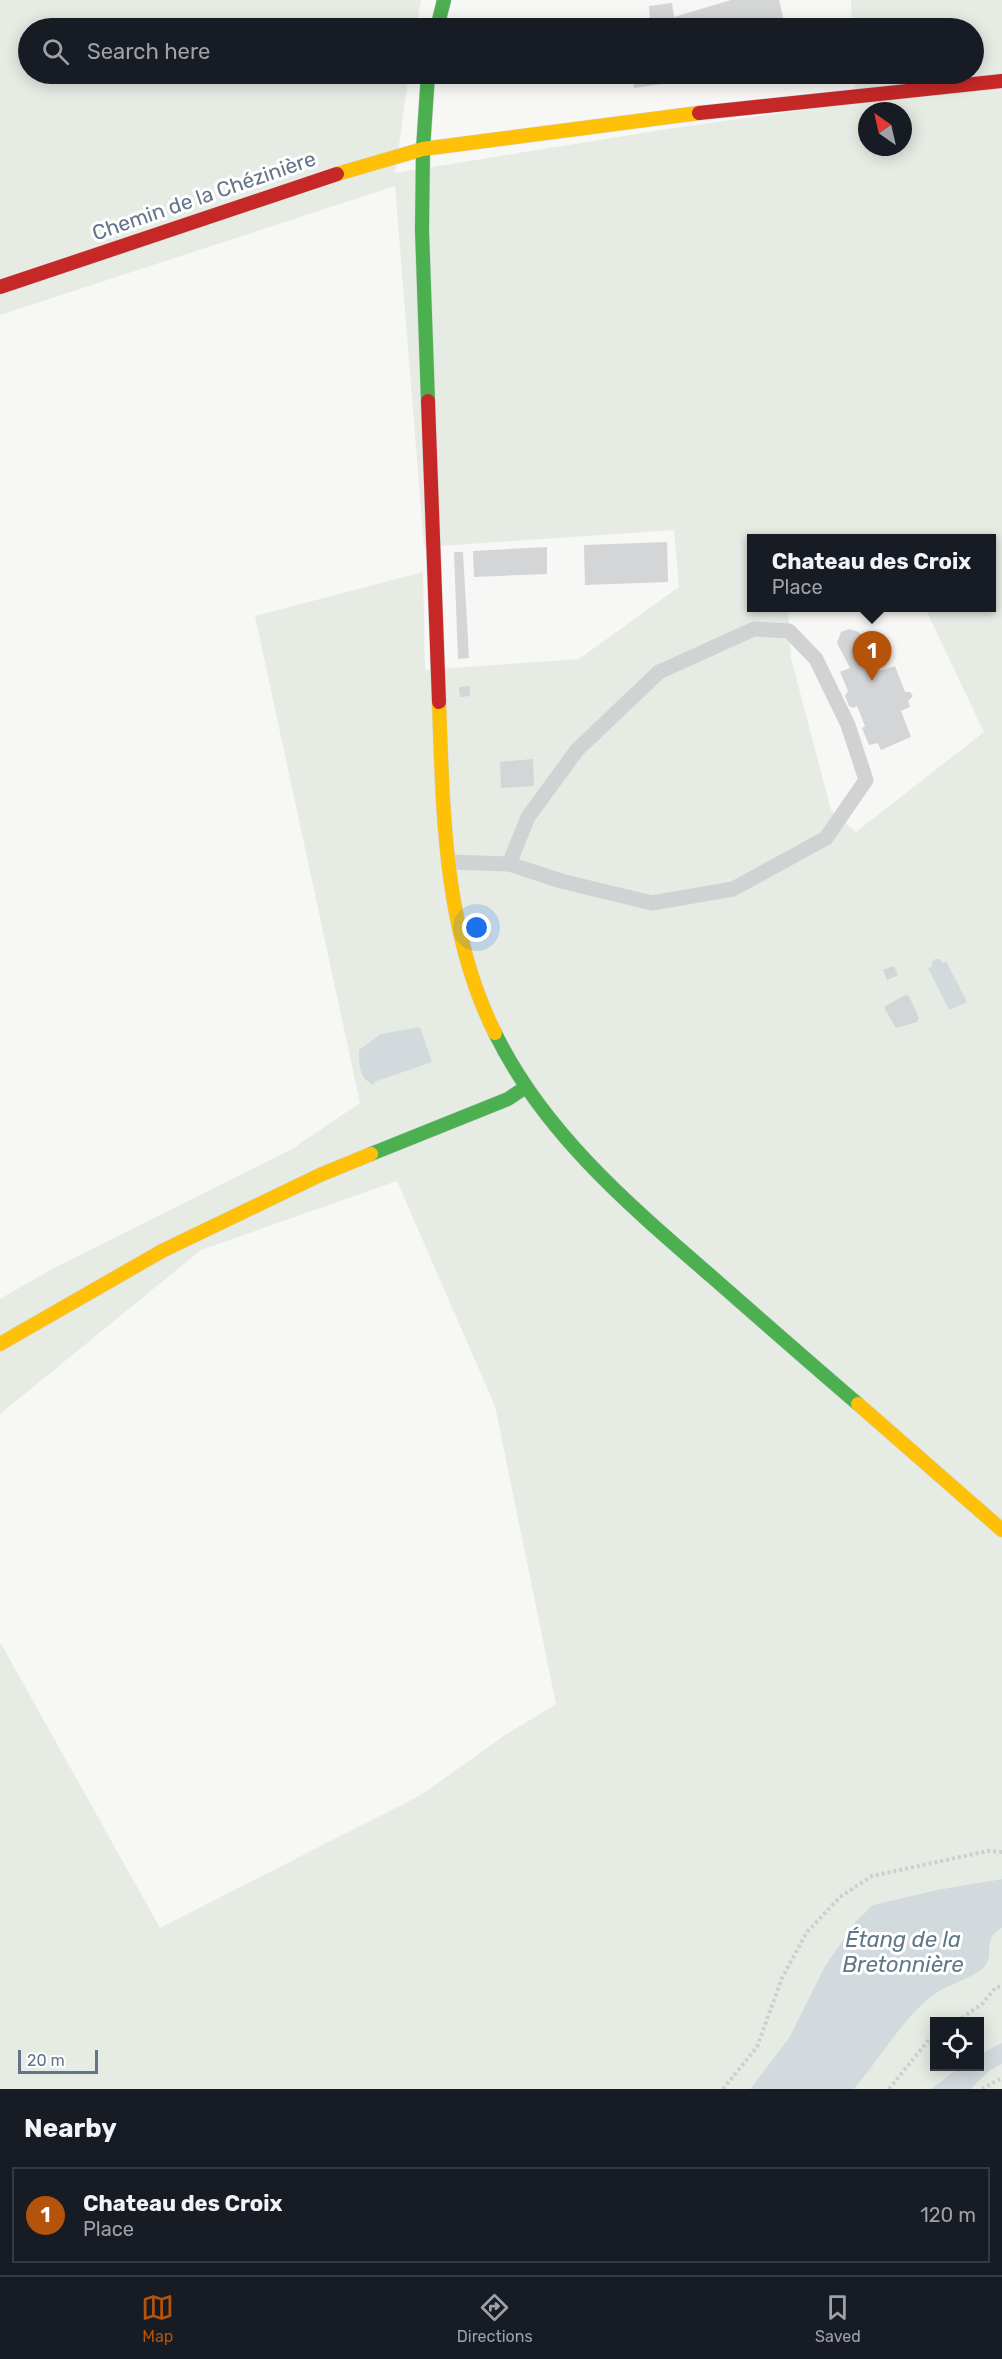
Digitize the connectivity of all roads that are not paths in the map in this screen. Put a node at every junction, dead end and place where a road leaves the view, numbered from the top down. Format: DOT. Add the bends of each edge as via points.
graph roads {
  1 [pos="444,0"];
  2 [pos="440,18"];
  3 [pos="1002,81"];
  4 [pos="984,82"];
  5 [pos="427,84"];
  6 [pos="959,84"];
  7 [pos="423,149"];
  8 [pos="0,287"];
  9 [pos="448,862"];
  10 [pos="509,864"];
  11 [pos="526,1087"];
  12 [pos="0,1344"];
  13 [pos="1002,1530"];
  1 -- 2 [label="street"];
  3 -- 4 [label="street, Chemin de la Chézinière"];
  5 -- 7 [label="street"];
  6 -- 7 [label="street, Chemin de la Chézinière"];
  7 -- 8 [label="street, Chemin de la Chézinière" via="326,177"];
  7 -- 9 [label="street" via="428,408"];
  9 -- 10 [label="lane"];
  9 -- 11 [label="street" via="464,952 476,989 500,1045"];
  10 -- 10 [label="lane" via="652,903 733,888 826,838 866,780 848,725 816,659 789,632 754,629 659,672 577,750 528,817"];
  11 -- 12 [label="street" via="508,1099 320,1175 162,1251"];
  11 -- 13 [label="street" via="568,1143 628,1204"];
}
